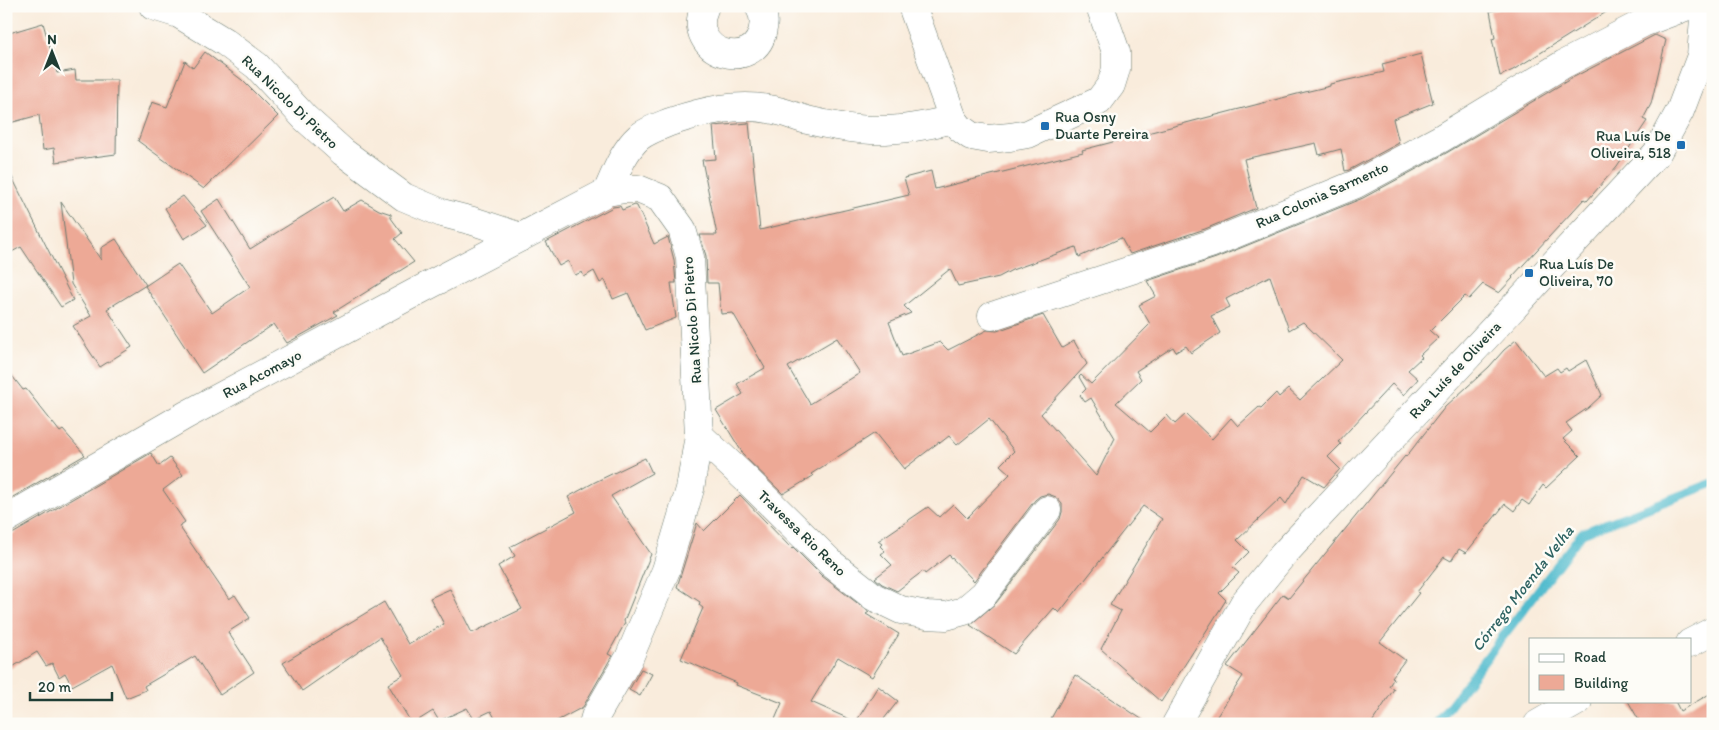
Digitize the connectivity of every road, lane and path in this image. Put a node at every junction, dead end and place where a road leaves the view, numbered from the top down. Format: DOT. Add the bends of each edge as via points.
graph roads {
  1 [pos="153,6"];
  2 [pos="705,6"];
  3 [pos="759,6"];
  4 [pos="912,6"];
  5 [pos="1100,6"];
  6 [pos="1688,6"];
  7 [pos="1705,6"];
  8 [pos="962,128"];
  9 [pos="607,192"];
  10 [pos="521,237"];
  11 [pos="992,316"];
  12 [pos="699,435"];
  13 [pos="1047,510"];
  14 [pos="6,519"];
  15 [pos="1713,631"];
  16 [pos="1692,642"];
  17 [pos="1576,702"];
  18 [pos="592,721"];
  19 [pos="1176,724"];
  20 [pos="1538,724"];
  1 -- 10 [label="street, Rua Nicolo Di Pietro" via="179,14 257,66 305,118 343,152 404,198 442,214"];
  2 -- 3 [label="street" via="701,18 705,40 724,54 736,55 756,44 762,34 764,22"];
  4 -- 8 [label="street"];
  5 -- 8 [label="street" via="1116,52 1116,69 1111,85 1099,101 1028,134 988,139"];
  6 -- 11 [label="street, Rua Colonia Sarmento" via="1643,23 1564,64 1356,184 1210,244"];
  7 -- 19 [label="street, Rua Luís de Oliveira" via="1701,56 1680,111 1657,153 1282,556 1244,603"];
  8 -- 9 [label="street" via="923,126 870,130 806,120 774,110 734,108 707,111 639,137 620,162"];
  9 -- 10 [label="street, Rua Nicolo Di Pietro"];
  9 -- 12 [label="street, Rua Nicolo Di Pietro" via="638,189 660,198 682,229 690,257"];
  10 -- 14 [label="street, Rua Acomayo" via="186,415"];
  12 -- 13 [label="street, Travessa Rio Reno" via="832,564 874,597 901,610 946,616 964,611 984,594"];
  12 -- 18 [label="street, Rua Nicolo Di Pietro" via="690,489 666,570 629,658"];
  15 -- 16 [label="street"];
  17 -- 20 [label="street"];
}
